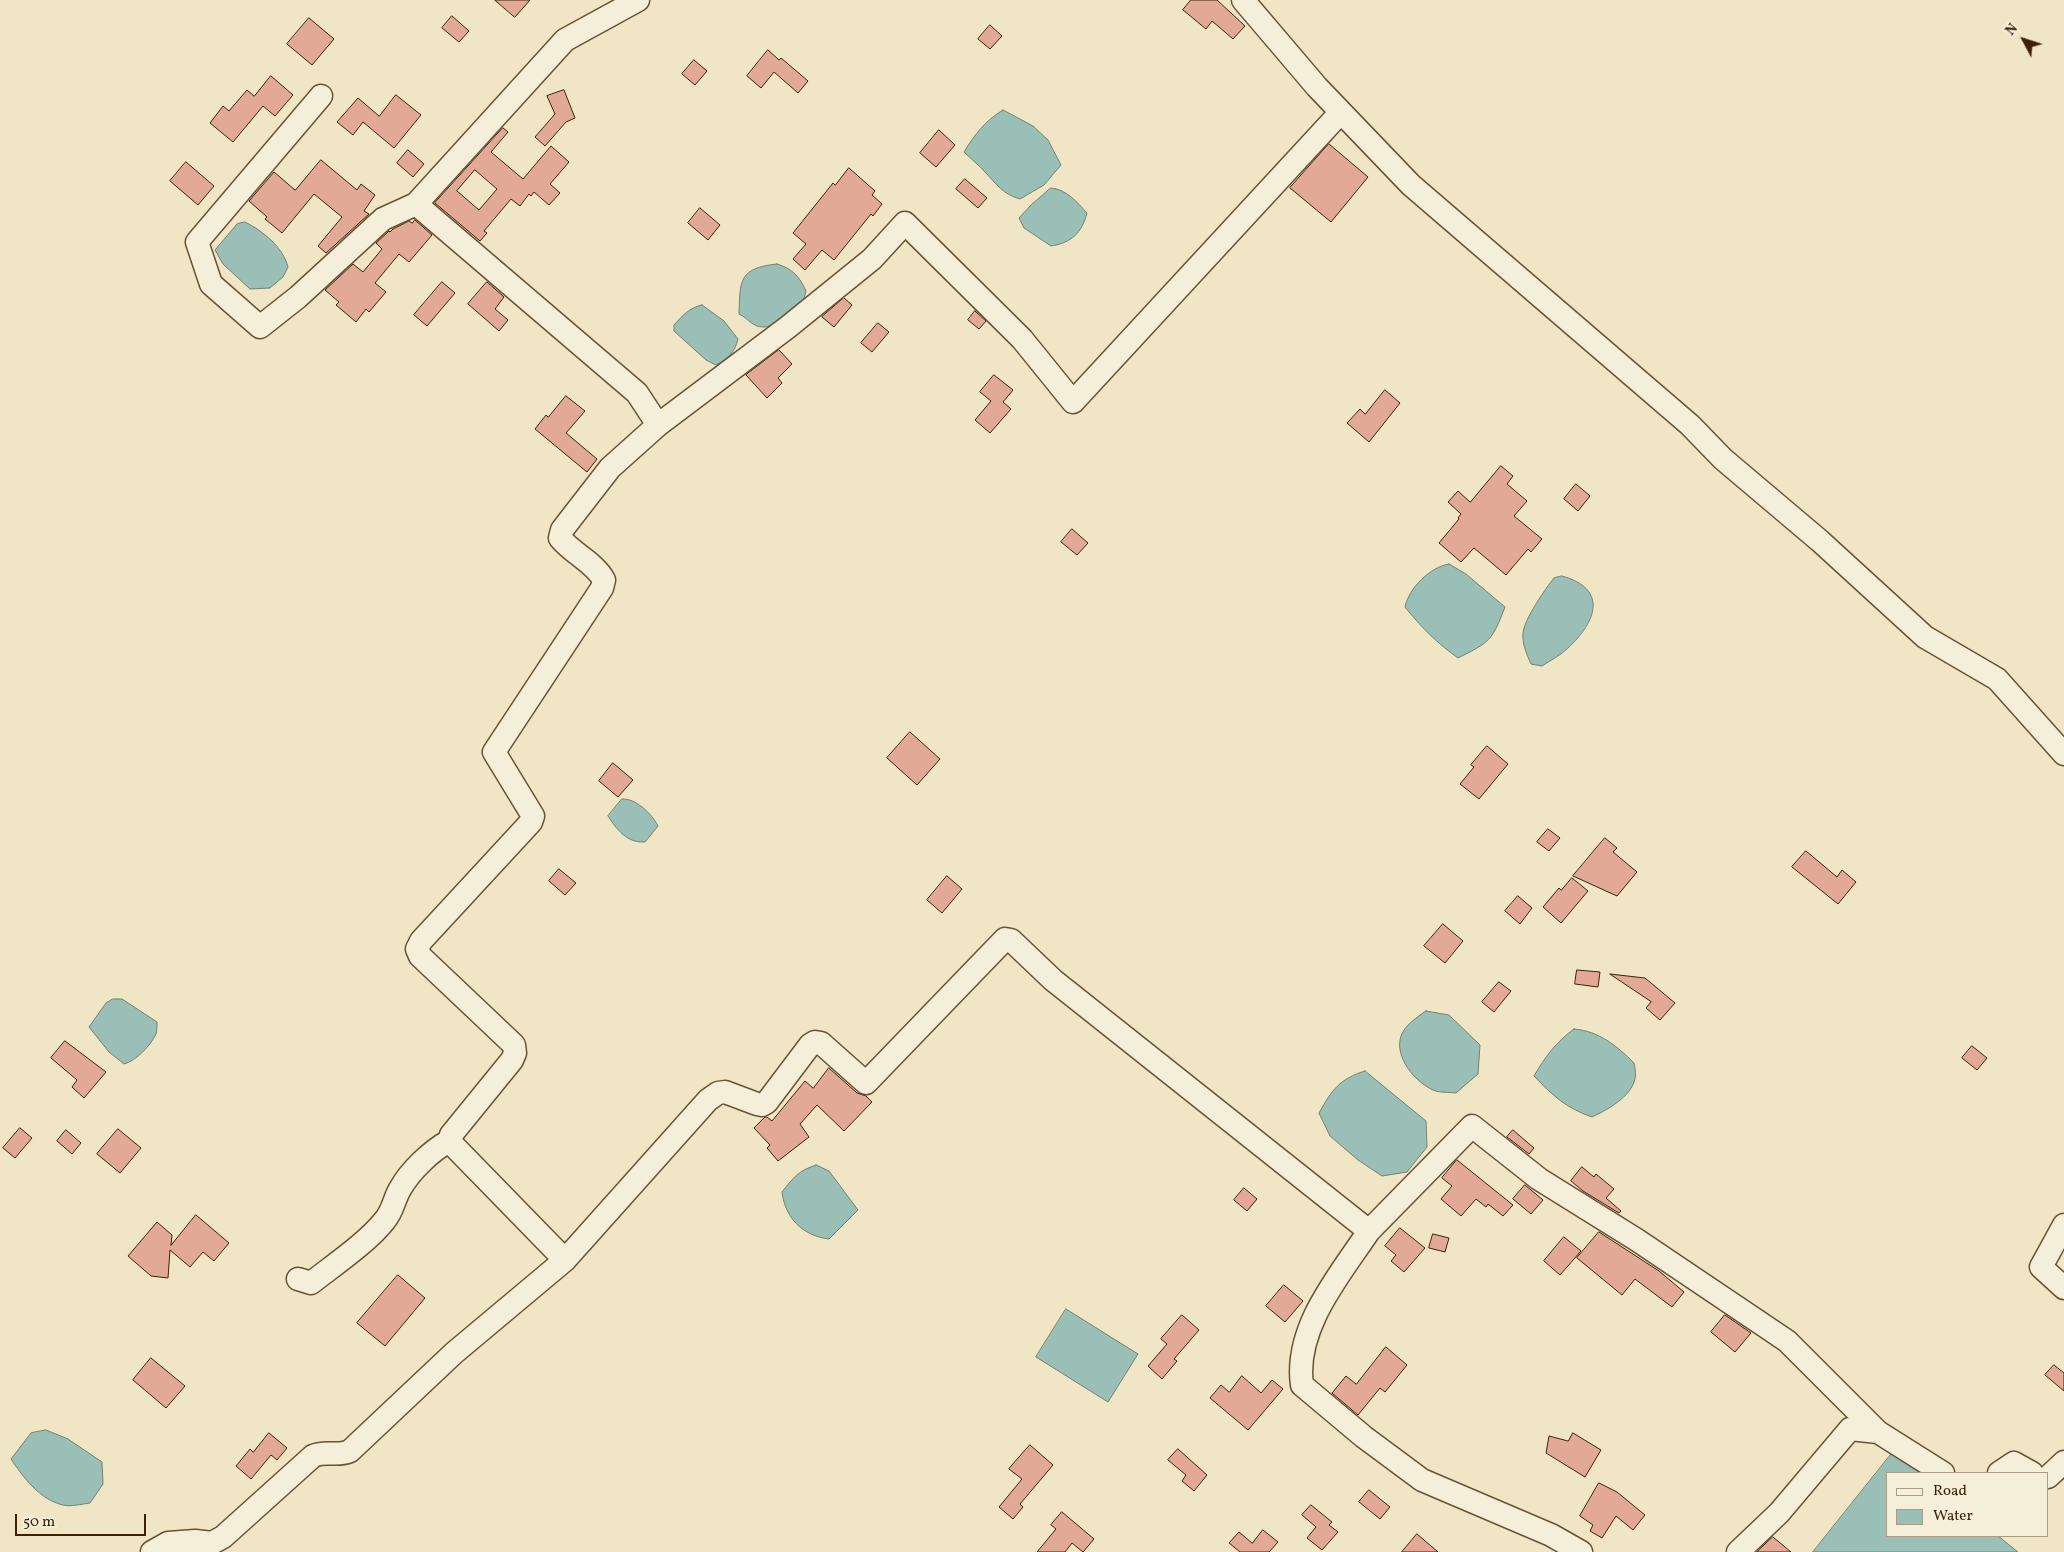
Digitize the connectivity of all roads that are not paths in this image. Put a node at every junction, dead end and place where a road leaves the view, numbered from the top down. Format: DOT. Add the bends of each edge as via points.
graph roads {
  1 [pos="638,0"];
  2 [pos="1243,0"];
  3 [pos="321,96"];
  4 [pos="1341,112"];
  5 [pos="416,204"];
  6 [pos="658,425"];
  7 [pos="2064,754"];
  8 [pos="449,1141"];
  9 [pos="2064,1224"];
  10 [pos="1369,1231"];
  11 [pos="565,1260"];
  12 [pos="298,1279"];
  13 [pos="2064,1288"];
  14 [pos="1878,1432"];
  15 [pos="2064,1462"];
  16 [pos="1941,1472"];
  17 [pos="2000,1472"];
  18 [pos="2030,1472"];
  19 [pos="2049,1476"];
  20 [pos="152,1552"];
  21 [pos="1580,1552"];
  22 [pos="1738,1552"];
  1 -- 5 [label="street" via="565,40"];
  2 -- 4 [label="street"];
  3 -- 5 [label="street" via="197,242 211,284 260,327 298,297 383,219"];
  4 -- 6 [label="street" via="1073,402 1022,339 905,223 864,265"];
  4 -- 7 [label="street" via="1411,185 1690,426 1723,459 1820,541 1925,637 1997,679"];
  5 -- 6 [label="street" via="637,393"];
  6 -- 8 [label="street" via="610,468 562,530 560,538 565,544 604,580 602,588 494,752 533,816 531,822 417,949 420,956 514,1045 512,1060"];
  8 -- 11 [label="street"];
  8 -- 12 [label="street" via="434,1149 415,1170 400,1189 385,1221 367,1238 311,1282"];
  9 -- 13 [label="street" via="2041,1267"];
  10 -- 11 [label="street" via="1053,980 1005,938 866,1083 815,1042 762,1105 724,1092 708,1100"];
  10 -- 14 [label="street" via="1472,1126 1539,1178 1787,1341"];
  10 -- 21 [label="street" via="1317,1310 1304,1344 1300,1372 1302,1385 1422,1480 1551,1535"];
  11 -- 20 [label="street" via="454,1353 350,1451 344,1454 320,1452 313,1456 223,1537 212,1543 168,1543"];
  14 -- 16 [label="street"];
  14 -- 22 [label="street" via="1850,1429 1779,1512"];
  15 -- 19 [label="street"];
  17 -- 18 [label="street" via="2014,1463"];
}
